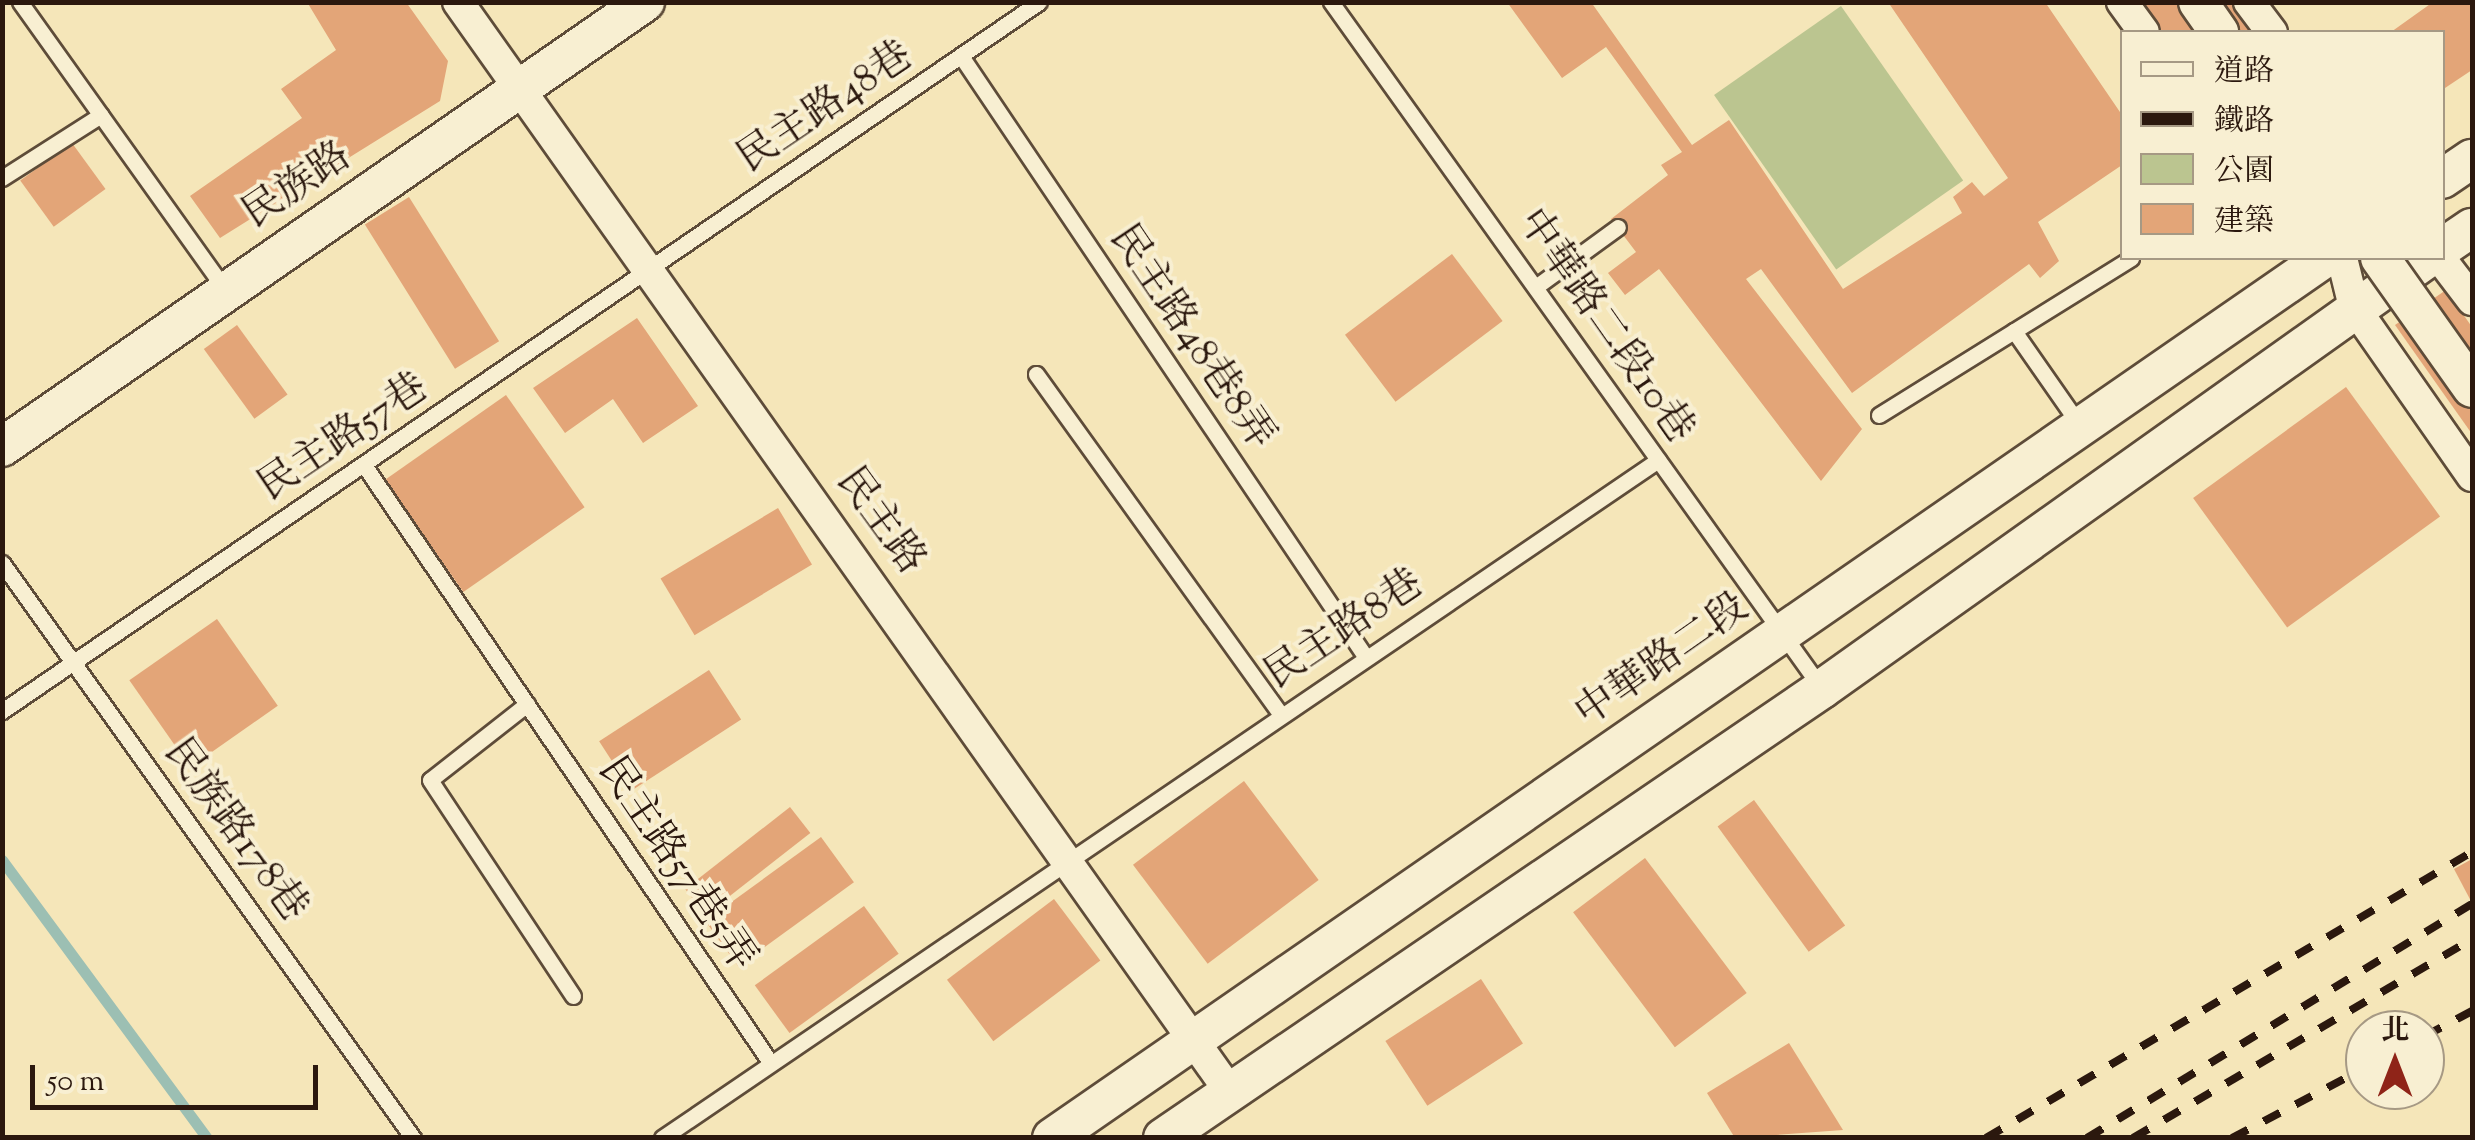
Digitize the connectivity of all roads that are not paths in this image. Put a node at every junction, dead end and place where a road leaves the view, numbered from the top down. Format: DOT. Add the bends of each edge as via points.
graph roads {
  1 [pos="20,2"];
  2 [pos="458,2"];
  3 [pos="645,2"];
  4 [pos="1040,2"];
  5 [pos="1332,2"];
  6 [pos="2122,2"];
  7 [pos="2198,2"];
  8 [pos="2249,2"];
  9 [pos="2143,30"];
  10 [pos="2218,30"];
  11 [pos="2270,30"];
  12 [pos="961,56"];
  13 [pos="520,90"];
  14 [pos="101,115"];
  15 [pos="2472,159"];
  16 [pos="2445,177"];
  17 [pos="2,178"];
  18 [pos="1618,228"];
  19 [pos="2472,228"];
  20 [pos="2445,246"];
  21 [pos="2128,260"];
  22 [pos="2322,260"];
  23 [pos="2342,260"];
  24 [pos="2381,260"];
  25 [pos="2425,260"];
  26 [pos="2442,260"];
  27 [pos="650,270"];
  28 [pos="1537,286"];
  29 [pos="226,291"];
  30 [pos="2472,300"];
  31 [pos="2354,308"];
  32 [pos="2014,331"];
  33 [pos="1036,374"];
  34 [pos="2472,388"];
  35 [pos="1879,415"];
  36 [pos="2081,427"];
  37 [pos="2,447"];
  38 [pos="1658,460"];
  39 [pos="364,465"];
  40 [pos="2472,476"];
  41 [pos="2,562"];
  42 [pos="1782,634"];
  43 [pos="1365,656"];
  44 [pos="74,663"];
  45 [pos="1822,689"];
  46 [pos="527,704"];
  47 [pos="2,711"];
  48 [pos="1280,713"];
  49 [pos="1068,856"];
  50 [pos="573,996"];
  51 [pos="1200,1039"];
  52 [pos="770,1062"];
  53 [pos="1230,1092"];
  54 [pos="413,1138"];
  55 [pos="662,1138"];
  56 [pos="1052,1138"];
  57 [pos="1163,1138"];
  1 -- 14 [label="lane"];
  2 -- 13 [label="street, 民主路"];
  3 -- 13 [label="street, 民族路"];
  4 -- 12 [label="lane, 民主路48巷"];
  5 -- 28 [label="lane, 中華路二段10巷"];
  6 -- 9 [label="street"];
  7 -- 10 [label="street"];
  8 -- 11 [label="street"];
  12 -- 27 [label="lane, 民主路48巷"];
  12 -- 43 [label="lane, 民主路48巷8弄"];
  13 -- 27 [label="street, 民主路"];
  13 -- 29 [label="street, 民族路"];
  14 -- 17 [label="lane"];
  14 -- 29 [label="lane"];
  15 -- 16 [label="street"];
  18 -- 28 [label="lane"];
  19 -- 20 [label="street"];
  21 -- 32 [label="lane"];
  22 -- 36 [label="street, 中華路二段"];
  23 -- 31 [label="street"];
  24 -- 34 [label="street, bridge"];
  25 -- 31 [label="street"];
  26 -- 30 [label="street"];
  27 -- 39 [label="lane, 民主路57巷"];
  27 -- 49 [label="street, 民主路"];
  28 -- 38 [label="lane, 中華路二段10巷"];
  29 -- 37 [label="street, 民族路"];
  31 -- 40 [label="street"];
  31 -- 45 [label="street"];
  32 -- 35 [label="lane"];
  32 -- 36 [label="lane"];
  33 -- 48 [label="lane"];
  36 -- 42 [label="street, 中華路二段"];
  38 -- 42 [label="lane, 中華路二段10巷"];
  38 -- 43 [label="lane, 民主路8巷"];
  39 -- 44 [label="lane, 民主路57巷"];
  39 -- 46 [label="lane, 民主路57巷5弄"];
  41 -- 44 [label="lane, 民族路178巷"];
  42 -- 45 [label="lane, 中華路二段10巷"];
  42 -- 51 [label="street, 中華路二段"];
  43 -- 48 [label="lane, 民主路8巷"];
  44 -- 47 [label="lane, 民主路57巷"];
  44 -- 54 [label="lane, 民族路178巷"];
  45 -- 53 [label="street"];
  46 -- 50 [label="lane" via="430,780"];
  46 -- 52 [label="lane, 民主路57巷5弄"];
  48 -- 49 [label="lane, 民主路8巷"];
  49 -- 51 [label="street, 民主路"];
  49 -- 52 [label="lane"];
  51 -- 53 [label="street, 民主路"];
  51 -- 56 [label="street, 中華路二段"];
  52 -- 55 [label="lane"];
  53 -- 57 [label="street"];
}
